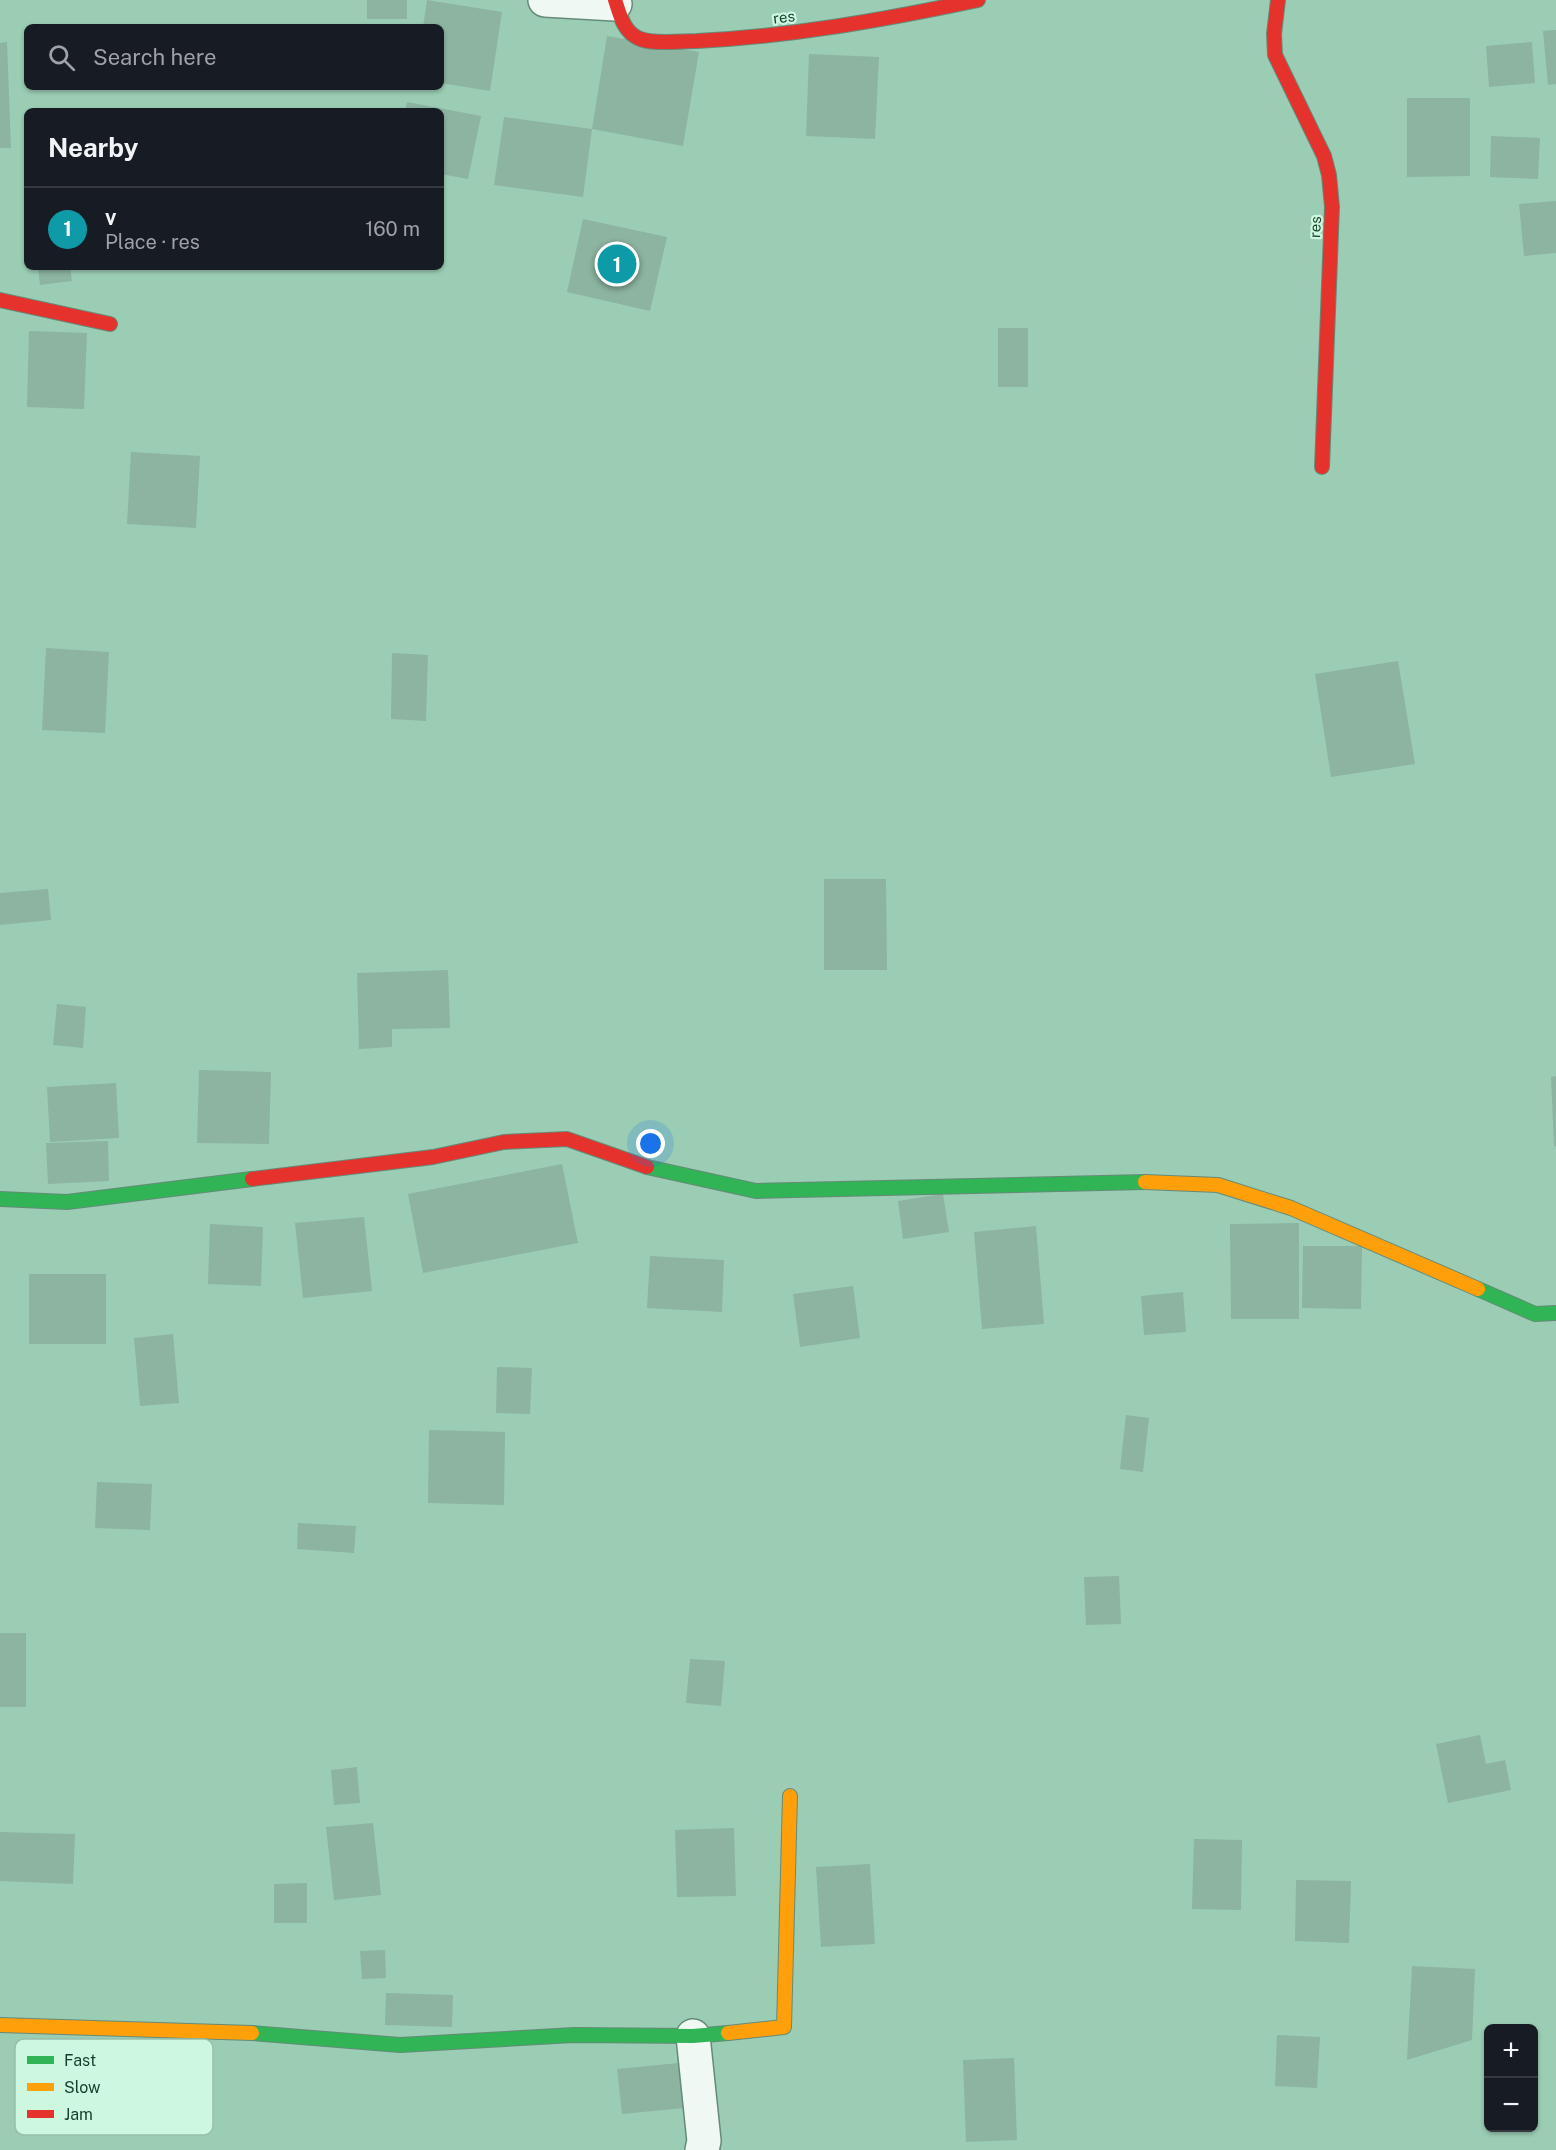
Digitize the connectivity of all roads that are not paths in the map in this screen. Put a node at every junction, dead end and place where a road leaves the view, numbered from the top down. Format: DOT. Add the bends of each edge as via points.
graph roads {
  1 [pos="546,0"];
  2 [pos="978,0"];
  3 [pos="1278,0"];
  4 [pos="615,2"];
  5 [pos="879,11"];
  6 [pos="0,300"];
  7 [pos="110,324"];
  8 [pos="1322,467"];
  9 [pos="0,1199"];
  10 [pos="1556,1313"];
  11 [pos="790,1796"];
  12 [pos="0,2025"];
  13 [pos="693,2036"];
  14 [pos="702,2150"];
  1 -- 4 [label="street"];
  2 -- 5 [label="street, res"];
  3 -- 8 [label="street, res" via="1275,55 1324,156 1329,175 1332,207"];
  4 -- 5 [label="street, res" via="626,29 639,39 666,42 750,38"];
  6 -- 7 [label="street"];
  9 -- 10 [label="street" via="68,1202 433,1157 504,1142 567,1139 651,1168 756,1191 1131,1182 1218,1185 1291,1208 1535,1314"];
  11 -- 13 [label="street" via="784,2027"];
  12 -- 13 [label="street" via="243,2032 400,2045 574,2036"];
  13 -- 14 [label="street"];
}
